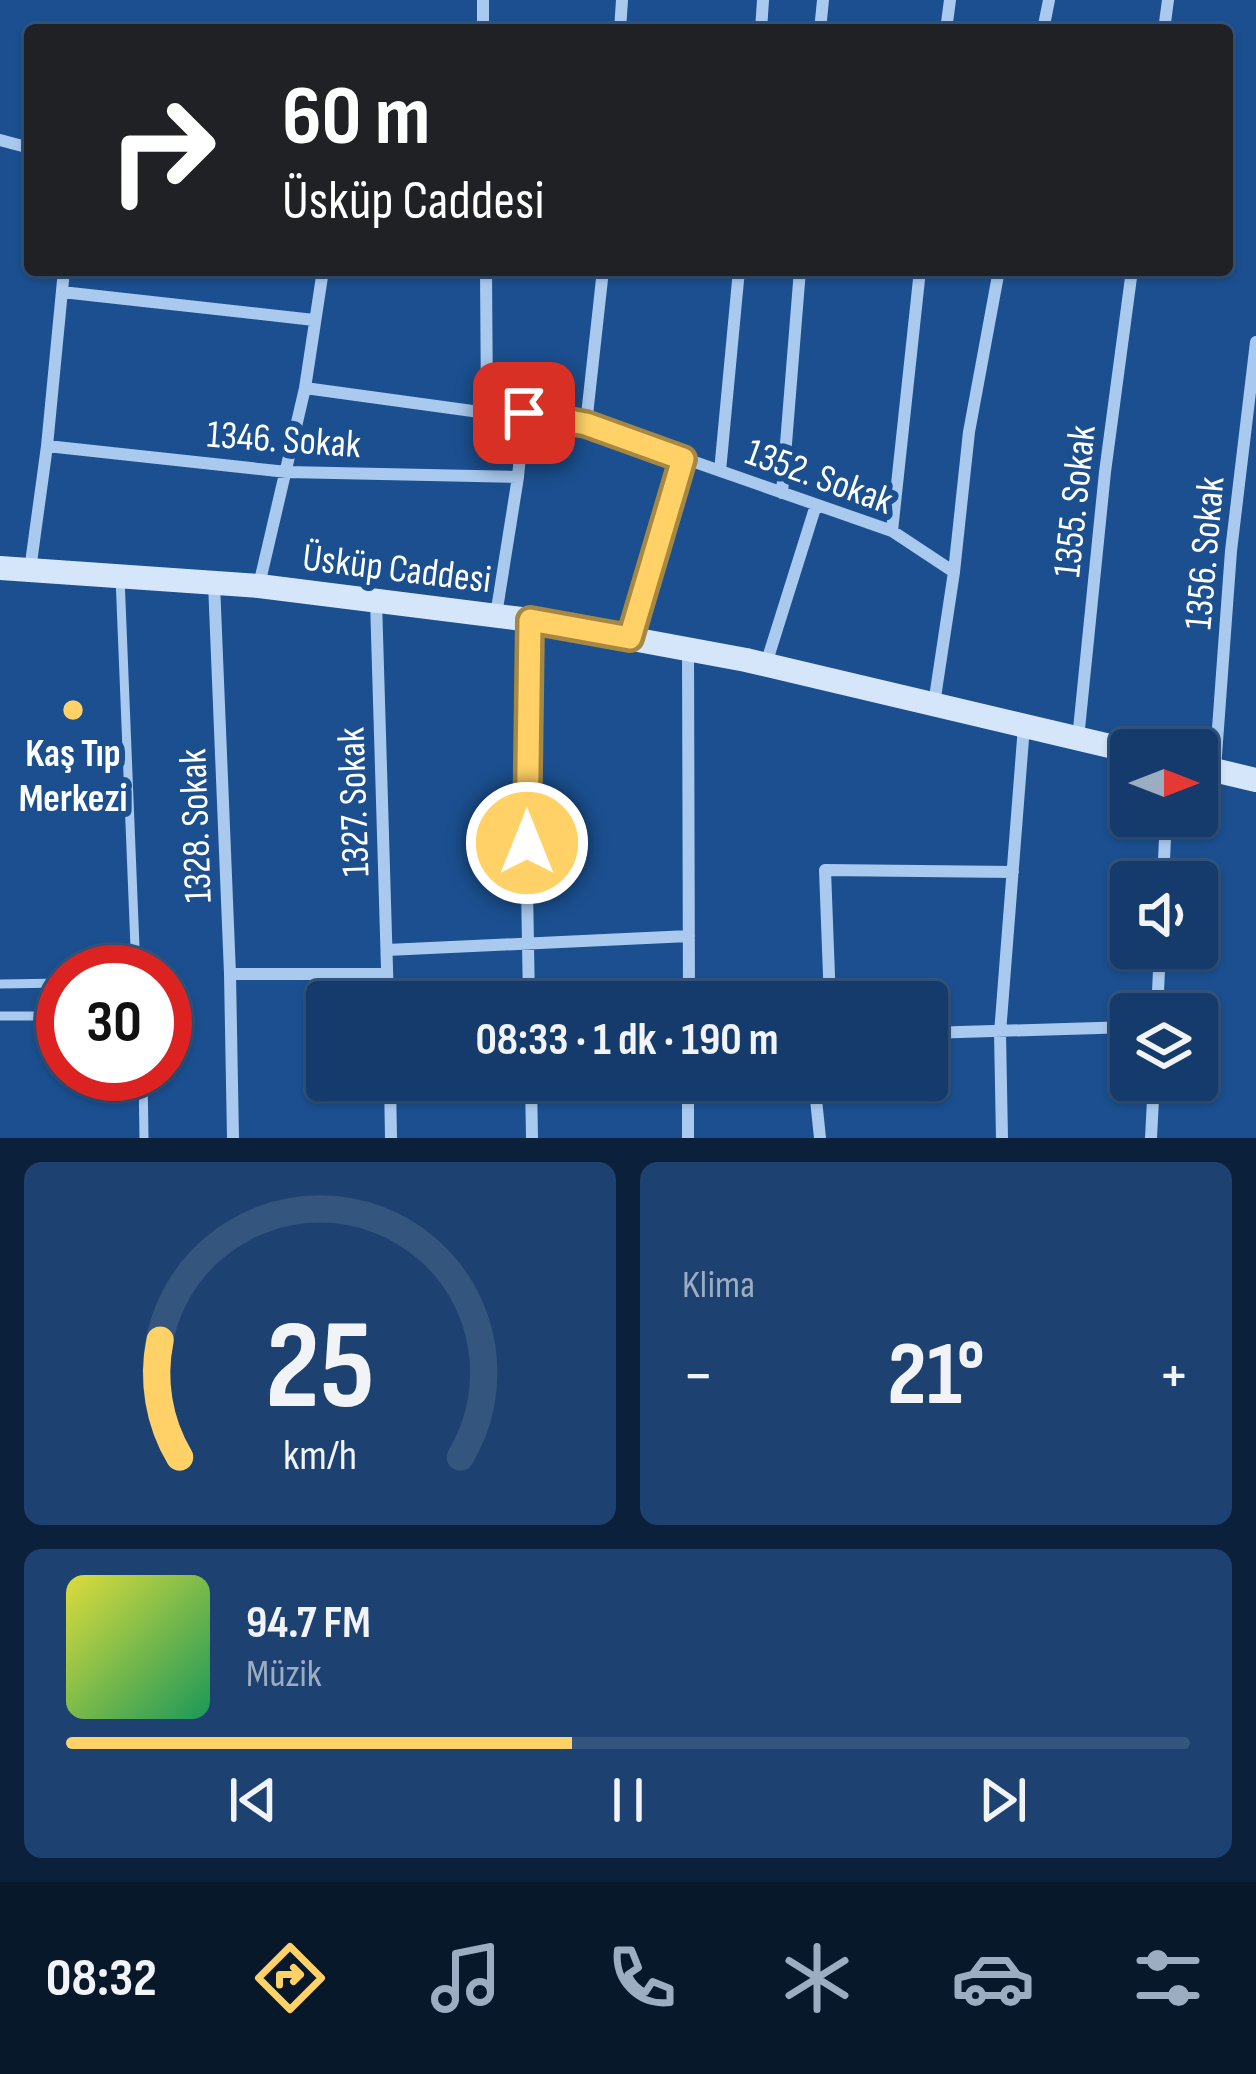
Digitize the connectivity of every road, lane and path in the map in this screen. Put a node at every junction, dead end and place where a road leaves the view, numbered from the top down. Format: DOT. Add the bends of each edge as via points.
graph roads {
  1 [pos="63,276"];
  2 [pos="322,276"];
  3 [pos="486,276"];
  4 [pos="602,276"];
  5 [pos="738,276"];
  6 [pos="800,276"];
  7 [pos="919,276"];
  8 [pos="998,276"];
  9 [pos="1131,276"];
  10 [pos="62,292"];
  11 [pos="314,320"];
  12 [pos="1256,342"];
  13 [pos="305,388"];
  14 [pos="487,413"];
  15 [pos="524,413"];
  16 [pos="586,424"];
  17 [pos="47,446"];
  18 [pos="683,459"];
  19 [pos="720,471"];
  20 [pos="287,472"];
  21 [pos="518,477"];
  22 [pos="782,493"];
  23 [pos="816,505"];
  24 [pos="892,531"];
  25 [pos="0,568"];
  26 [pos="29,571"];
  27 [pos="954,572"];
  28 [pos="120,577"];
  29 [pos="214,583"];
  30 [pos="259,586"];
  31 [pos="376,600"];
  32 [pos="496,615"];
  33 [pos="530,620"];
  34 [pos="630,638"];
  35 [pos="688,649"];
  36 [pos="766,665"];
  37 [pos="934,706"];
  38 [pos="1024,727"];
  39 [pos="1210,729"];
  40 [pos="1078,739"];
  41 [pos="1110,746"];
  42 [pos="1218,771"];
  43 [pos="1256,780"];
  44 [pos="1013,872"];
  45 [pos="688,936"];
  46 [pos="527,944"];
  47 [pos="135,945"];
  48 [pos="387,950"];
  49 [pos="230,974"];
  50 [pos="387,974"];
  51 [pos="387,981"];
  52 [pos="528,981"];
  53 [pos="688,981"];
  54 [pos="829,981"];
  55 [pos="36,983"];
  56 [pos="0,984"];
  57 [pos="0,1016"];
  58 [pos="36,1016"];
  59 [pos="1110,1029"];
  60 [pos="948,1033"];
  61 [pos="1000,1033"];
  62 [pos="143,1101"];
  63 [pos="390,1101"];
  64 [pos="531,1101"];
  65 [pos="688,1101"];
  66 [pos="816,1101"];
  67 [pos="1153,1101"];
  68 [pos="144,1138"];
  69 [pos="232,1138"];
  70 [pos="391,1138"];
  71 [pos="532,1138"];
  72 [pos="688,1138"];
  73 [pos="820,1138"];
  74 [pos="1002,1138"];
  75 [pos="1151,1138"];
  1 -- 10 [label="street"];
  2 -- 11 [label="street"];
  3 -- 14 [label="street"];
  4 -- 16 [label="street"];
  5 -- 19 [label="street"];
  6 -- 22 [label="street"];
  7 -- 24 [label="street"];
  8 -- 27 [label="street"];
  9 -- 40 [label="street, 1355. Sokak"];
  10 -- 11 [label="street"];
  10 -- 17 [label="street"];
  11 -- 13 [label="street"];
  12 -- 39 [label="street, 1356. Sokak"];
  13 -- 14 [label="street, 1352. Sokak"];
  13 -- 20 [label="street"];
  14 -- 15 [label="street, 1352. Sokak"];
  15 -- 16 [label="street, 1352. Sokak"];
  15 -- 21 [label="street"];
  16 -- 18 [label="street, 1352. Sokak"];
  17 -- 20 [label="street, 1346. Sokak"];
  17 -- 26 [label="street"];
  18 -- 19 [label="street, 1352. Sokak"];
  18 -- 34 [label="street"];
  19 -- 22 [label="street, 1352. Sokak"];
  20 -- 21 [label="street, 1346. Sokak"];
  20 -- 30 [label="street"];
  21 -- 32 [label="street"];
  22 -- 23 [label="street, 1352. Sokak"];
  23 -- 24 [label="street, 1352. Sokak"];
  23 -- 36 [label="street"];
  24 -- 27 [label="street, 1352. Sokak"];
  25 -- 26 [label="street, Üsküp Caddesi"];
  26 -- 28 [label="street, Üsküp Caddesi"];
  27 -- 37 [label="street"];
  28 -- 29 [label="street, Üsküp Caddesi"];
  28 -- 47 [label="lane"];
  29 -- 30 [label="street, Üsküp Caddesi"];
  29 -- 49 [label="street, 1328. Sokak"];
  30 -- 31 [label="street, Üsküp Caddesi"];
  31 -- 32 [label="street, Üsküp Caddesi"];
  31 -- 48 [label="street, 1327. Sokak"];
  32 -- 33 [label="street, Üsküp Caddesi"];
  33 -- 34 [label="street, Üsküp Caddesi"];
  33 -- 46 [label="street"];
  34 -- 35 [label="street, Üsküp Caddesi"];
  35 -- 36 [label="street, Üsküp Caddesi"];
  35 -- 45 [label="street"];
  36 -- 37 [label="street, Üsküp Caddesi"];
  37 -- 38 [label="street, Üsküp Caddesi"];
  38 -- 40 [label="street, Üsküp Caddesi"];
  38 -- 44 [label="street"];
  40 -- 41 [label="street, Üsküp Caddesi"];
  42 -- 43 [label="street"];
  44 -- 54 [label="street" via="825,871"];
  44 -- 61 [label="street"];
  45 -- 46 [label="street"];
  45 -- 53 [label="street"];
  46 -- 48 [label="street"];
  46 -- 52 [label="street"];
  48 -- 50 [label="street, 1327. Sokak"];
  49 -- 50 [label="street"];
  49 -- 69 [label="street, 1328. Sokak"];
  50 -- 51 [label="street, 1327. Sokak"];
  55 -- 56 [label="lane"];
  57 -- 58 [label="lane"];
  59 -- 61 [label="street"];
  60 -- 61 [label="street"];
  61 -- 74 [label="street"];
  62 -- 68 [label="lane"];
  63 -- 70 [label="street"];
  64 -- 71 [label="street"];
  65 -- 72 [label="street"];
  66 -- 73 [label="street"];
  67 -- 75 [label="street"];
}
